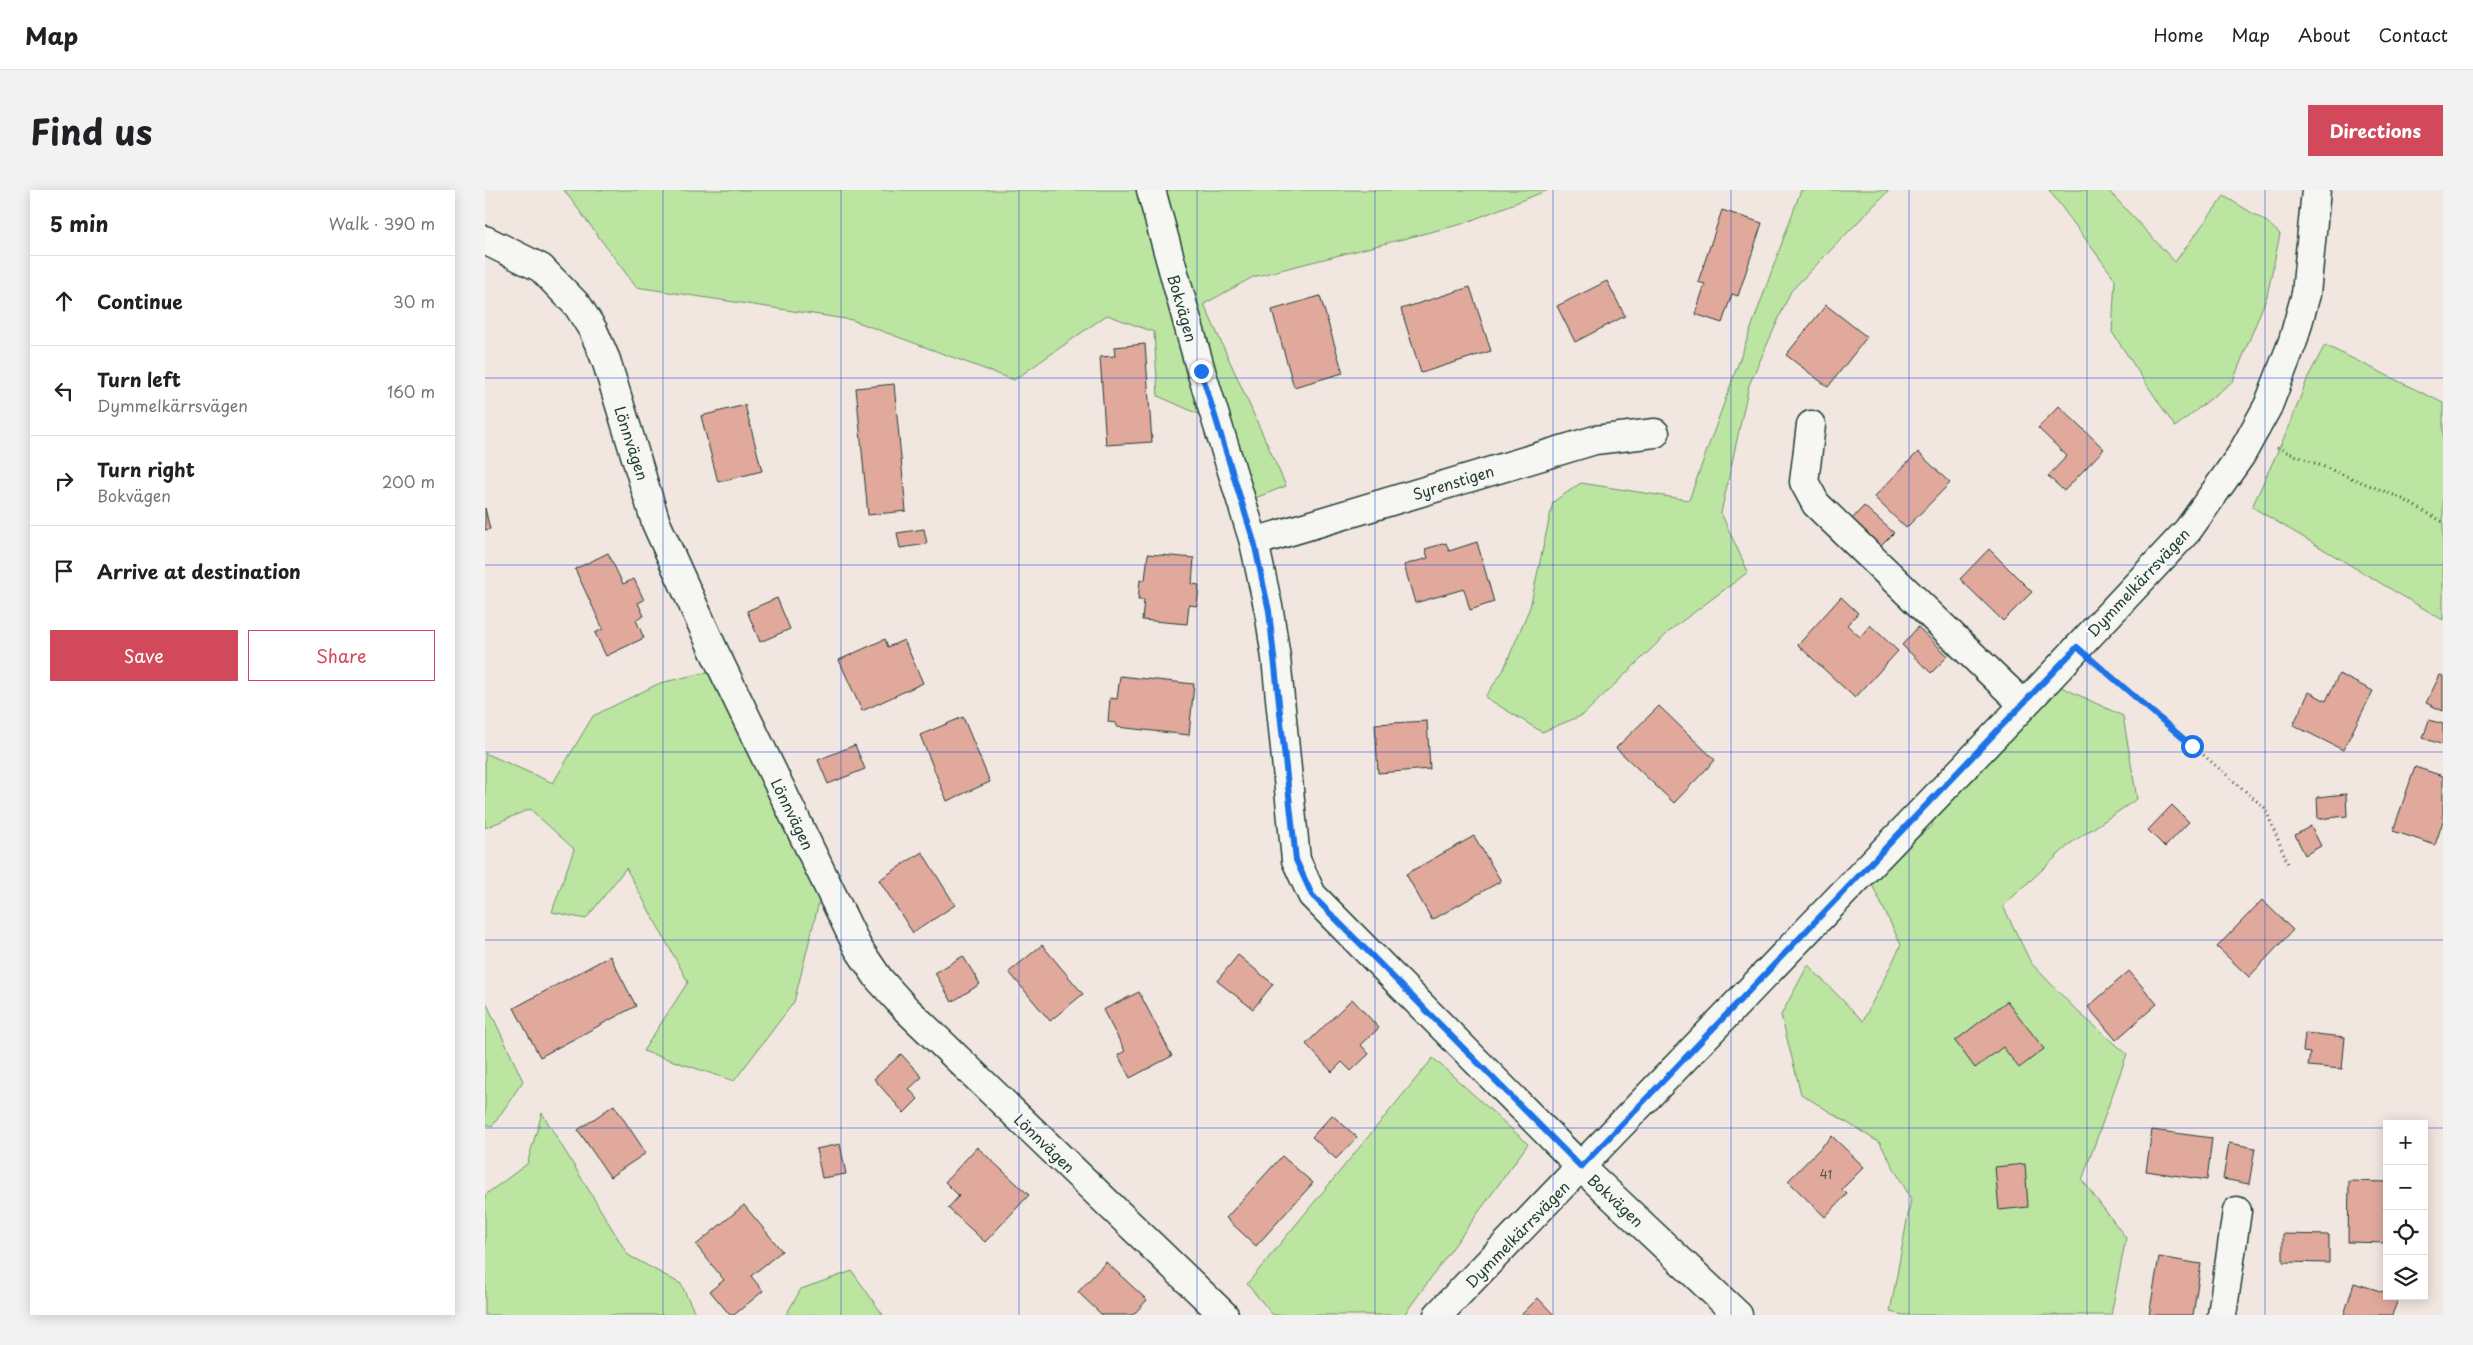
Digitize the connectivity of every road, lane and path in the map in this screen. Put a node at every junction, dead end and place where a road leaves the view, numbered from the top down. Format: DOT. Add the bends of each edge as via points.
graph roads {
  1 [pos="1151,190"];
  2 [pos="2316,190"];
  3 [pos="485,240"];
  4 [pos="1811,425"];
  5 [pos="1655,433"];
  6 [pos="2251,437"];
  7 [pos="2443,522"];
  8 [pos="1254,542"];
  9 [pos="2077,647"];
  10 [pos="2024,705"];
  11 [pos="2288,864"];
  12 [pos="1581,1167"];
  13 [pos="2237,1211"];
  14 [pos="1225,1315"];
  15 [pos="1439,1315"];
  16 [pos="1738,1315"];
  17 [pos="2222,1315"];
  1 -- 8 [label="street, Bokvägen" via="1201,371"];
  2 -- 6 [label="street, Dymmelkärrsvägen" via="2306,294 2293,341 2268,406"];
  3 -- 14 [label="street, Lönnvägen" via="541,268 584,314 605,360 657,523 714,651 858,948 879,979 906,1009"];
  4 -- 10 [label="street" via="1804,482 1816,504"];
  5 -- 8 [label="street, Syrenstigen" via="1595,440"];
  6 -- 7 [label="path" via="2401,498"];
  6 -- 9 [label="street, Dymmelkärrsvägen" via="2188,530"];
  8 -- 12 [label="street, Bokvägen" via="1275,648 1296,860 1312,895"];
  9 -- 10 [label="street, Dymmelkärrsvägen"];
  9 -- 11 [label="path" via="2265,808"];
  10 -- 12 [label="street, Dymmelkärrsvägen"];
  12 -- 15 [label="street, Dymmelkärrsvägen"];
  12 -- 16 [label="street, Bokvägen"];
  13 -- 17 [label="street"];
}
